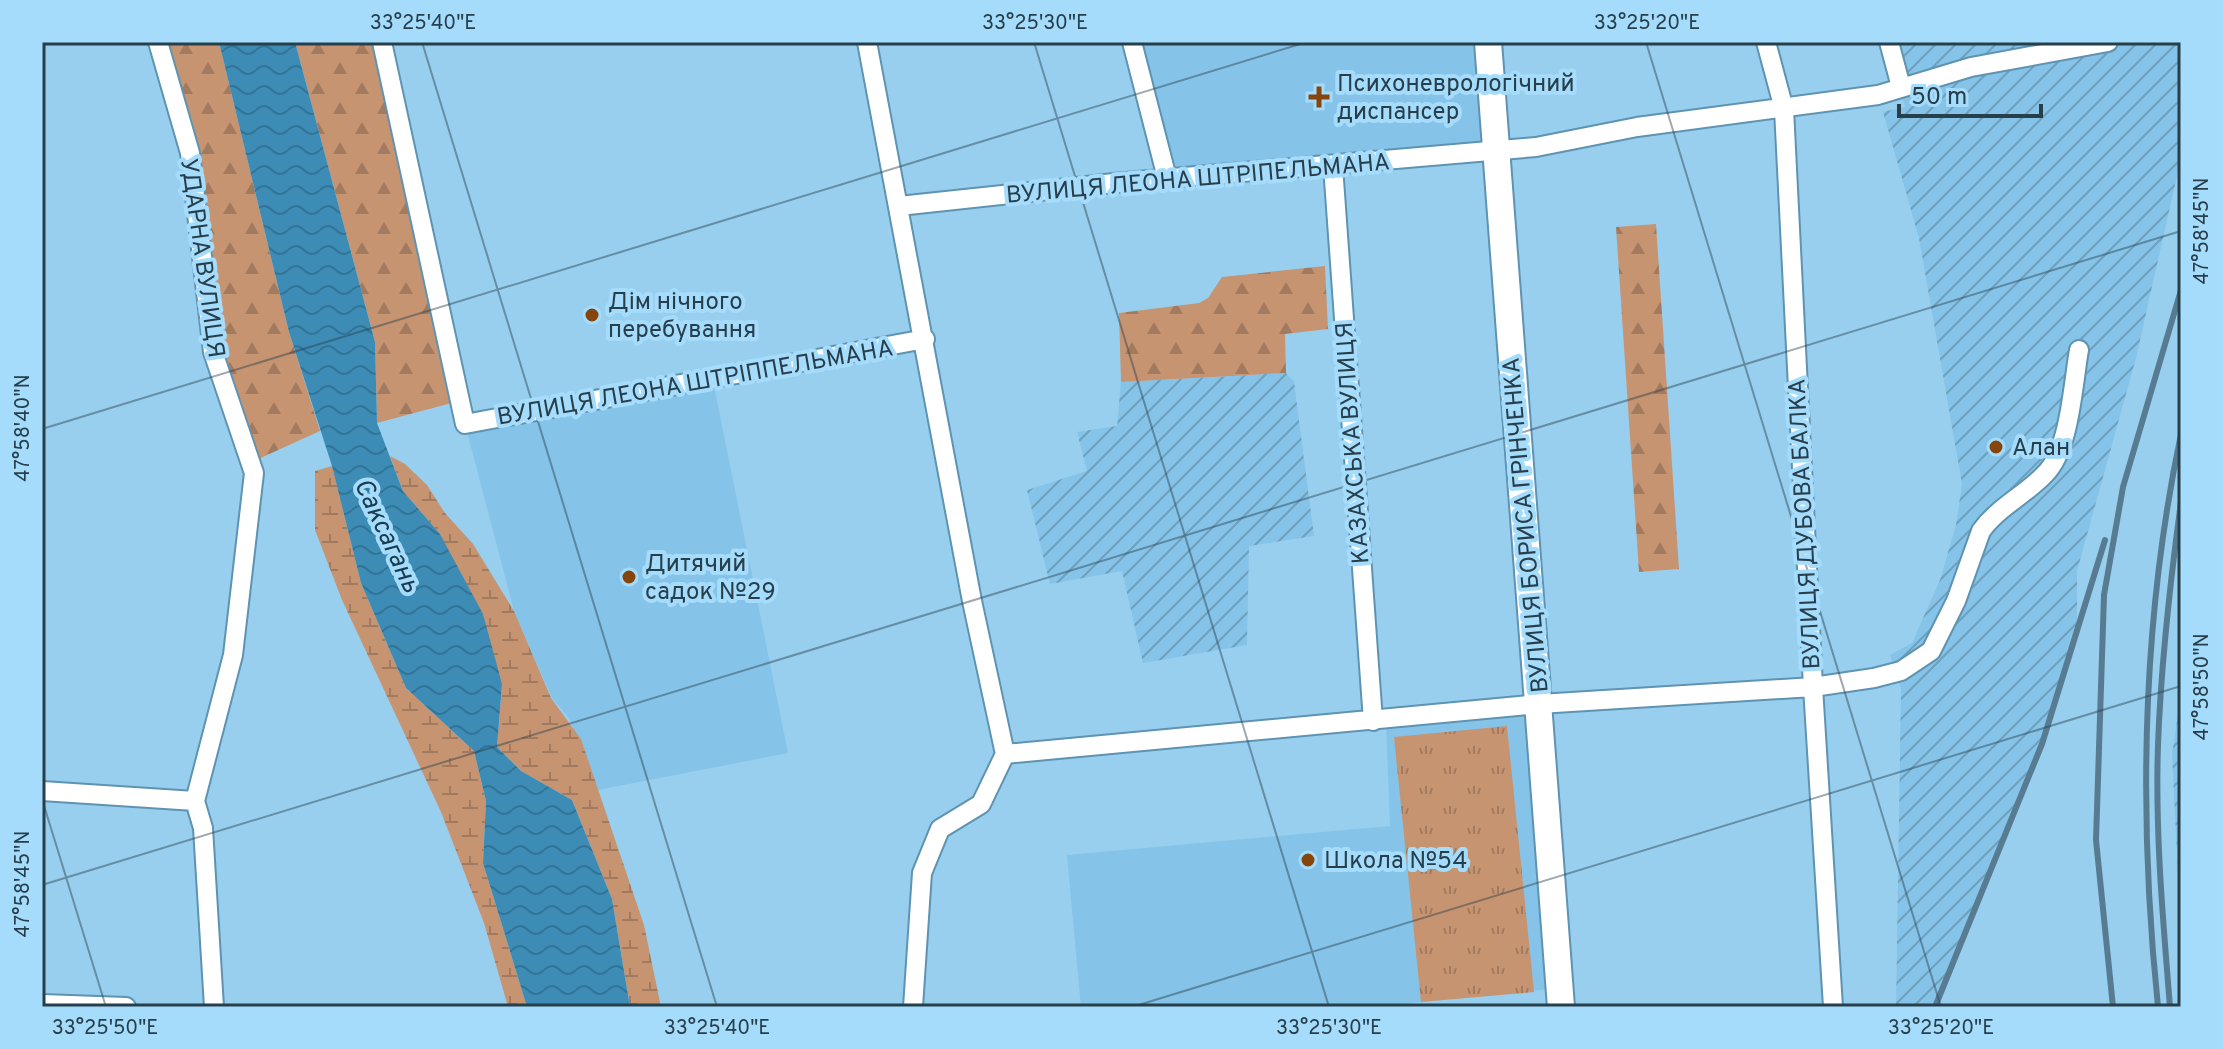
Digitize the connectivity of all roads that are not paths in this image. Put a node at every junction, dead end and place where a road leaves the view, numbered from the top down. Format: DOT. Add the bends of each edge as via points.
graph roads {
  1 [pos="158,42"];
  2 [pos="382,42"];
  3 [pos="867,42"];
  4 [pos="1132,42"];
  5 [pos="1488,42"];
  6 [pos="1766,42"];
  7 [pos="1889,42"];
  8 [pos="2108,42"];
  9 [pos="1901,87"];
  10 [pos="1784,109"];
  11 [pos="1497,152"];
  12 [pos="1333,166"];
  13 [pos="1167,178"];
  14 [pos="899,206"];
  15 [pos="925,339"];
  16 [pos="2079,350"];
  17 [pos="1813,687"];
  18 [pos="1539,704"];
  19 [pos="1373,721"];
  20 [pos="1005,754"];
  21 [pos="42,791"];
  22 [pos="195,801"];
  23 [pos="42,1004"];
  24 [pos="126,1007"];
  25 [pos="214,1007"];
  26 [pos="913,1007"];
  27 [pos="1561,1007"];
  28 [pos="1833,1007"];
  1 -- 22 [label="street, УДАРНА ВУЛИЦЯ" via="190,153 213,352 254,473 233,655"];
  2 -- 15 [label="street, ВУЛИЦЯ ЛЕОНА ШТРІППЕЛЬМАНА" via="465,424"];
  3 -- 14 [label="street, ВУЛИЦЯ ЛЕОНА ШТРІППЕЛЬМАНА"];
  4 -- 13 [label="street"];
  5 -- 11 [label="street, ВУЛИЦЯ БОРИСА ГРІНЧЕНКА"];
  6 -- 10 [label="street, ВУЛИЦЯ ДУБОВА БАЛКА"];
  7 -- 9 [label="street"];
  8 -- 9 [label="street, ВУЛИЦЯ ЛЕОНА ШТРІПЕЛЬМАНА" via="1971,67"];
  9 -- 10 [label="street, ВУЛИЦЯ ЛЕОНА ШТРІПЕЛЬМАНА"];
  10 -- 11 [label="street, ВУЛИЦЯ ЛЕОНА ШТРІПЕЛЬМАНА" via="1681,120"];
  10 -- 17 [label="street, ВУЛИЦЯ ДУБОВА БАЛКА"];
  11 -- 12 [label="street, ВУЛИЦЯ ЛЕОНА ШТРІПЕЛЬМАНА"];
  11 -- 18 [label="street, ВУЛИЦЯ БОРИСА ГРІНЧЕНКА"];
  12 -- 13 [label="street, ВУЛИЦЯ ЛЕОНА ШТРІПЕЛЬМАНА"];
  12 -- 19 [label="street, КАЗАХСЬКА ВУЛИЦЯ"];
  13 -- 14 [label="street, ВУЛИЦЯ ЛЕОНА ШТРІПЕЛЬМАНА"];
  14 -- 15 [label="street, ВУЛИЦЯ ЛЕОНА ШТРІППЕЛЬМАНА"];
  15 -- 20 [label="street, ВУЛИЦЯ ЛЕОНА ШТРІППЕЛЬМАНА"];
  16 -- 17 [label="street" via="2054,464 1981,531 1931,651 1901,671"];
  17 -- 18 [label="street"];
  17 -- 28 [label="street, ВУЛИЦЯ ДУБОВА БАЛКА"];
  18 -- 19 [label="street"];
  18 -- 27 [label="street, ВУЛИЦЯ БОРИСА ГРІНЧЕНКА"];
  19 -- 20 [label="street"];
  20 -- 26 [label="street" via="981,804 940,829 922,873"];
  21 -- 22 [label="street"];
  22 -- 25 [label="street, УДАРНА ВУЛИЦЯ" via="203,828"];
  23 -- 24 [label="street"];
}
